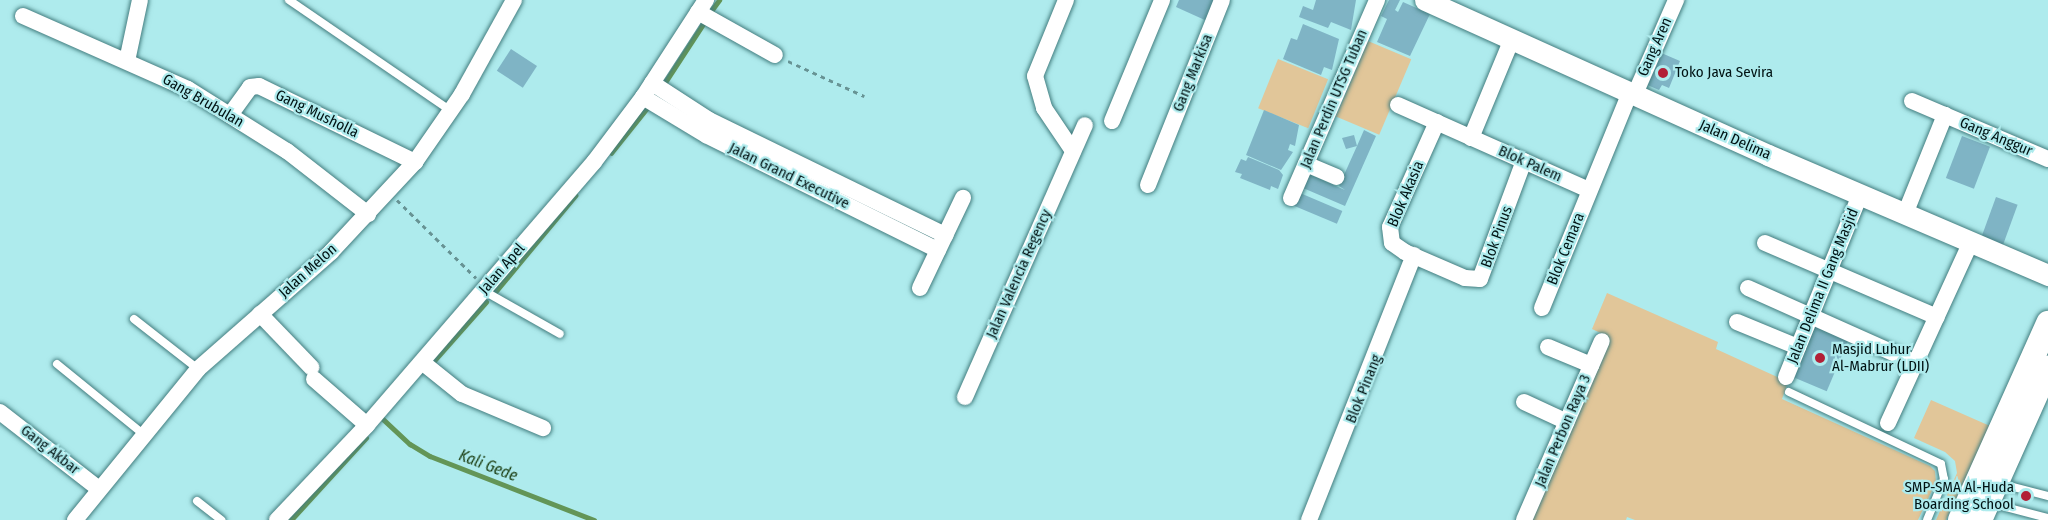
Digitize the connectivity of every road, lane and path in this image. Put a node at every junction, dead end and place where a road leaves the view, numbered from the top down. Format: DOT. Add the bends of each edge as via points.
graph roads {
  1 [pos="140,0"];
  2 [pos="289,0"];
  3 [pos="514,0"];
  4 [pos="1066,0"];
  5 [pos="1162,0"];
  6 [pos="1222,0"];
  7 [pos="1377,0"];
  8 [pos="1425,0"];
  9 [pos="1676,0"];
  10 [pos="1459,7"];
  11 [pos="705,12"];
  12 [pos="23,16"];
  13 [pos="1512,39"];
  14 [pos="775,56"];
  15 [pos="127,61"];
  16 [pos="647,90"];
  17 [pos="1632,93"];
  18 [pos="864,96"];
  19 [pos="1912,101"];
  20 [pos="1398,105"];
  21 [pos="451,111"];
  22 [pos="230,115"];
  23 [pos="1945,115"];
  24 [pos="1112,121"];
  25 [pos="1437,122"];
  26 [pos="1085,125"];
  27 [pos="1471,138"];
  28 [pos="1073,151"];
  29 [pos="2048,159"];
  30 [pos="415,162"];
  31 [pos="1524,162"];
  32 [pos="1306,164"];
  33 [pos="1336,177"];
  34 [pos="1148,185"];
  35 [pos="1589,190"];
  36 [pos="389,192"];
  37 [pos="1860,195"];
  38 [pos="963,198"];
  39 [pos="1291,198"];
  40 [pos="368,214"];
  41 [pos="1905,214"];
  42 [pos="1971,242"];
  43 [pos="941,243"];
  44 [pos="1765,243"];
  45 [pos="1414,255"];
  46 [pos="1829,270"];
  47 [pos="2048,275"];
  48 [pos="920,288"];
  49 [pos="1748,288"];
  50 [pos="485,289"];
  51 [pos="1542,308"];
  52 [pos="260,314"];
  53 [pos="1810,316"];
  54 [pos="1937,317"];
  55 [pos="134,319"];
  56 [pos="1737,322"];
  57 [pos="2048,323"];
  58 [pos="560,334"];
  59 [pos="1602,341"];
  60 [pos="1548,347"];
  61 [pos="1798,347"];
  62 [pos="422,362"];
  63 [pos="1916,363"];
  64 [pos="57,364"];
  65 [pos="1592,365"];
  66 [pos="2048,368"];
  67 [pos="198,369"];
  68 [pos="1787,385"];
  69 [pos="965,397"];
  70 [pos="1524,402"];
  71 [pos="0,412"];
  72 [pos="1567,422"];
  73 [pos="1888,423"];
  74 [pos="367,425"];
  75 [pos="543,428"];
  76 [pos="143,434"];
  77 [pos="99,489"];
  78 [pos="2048,496"];
  79 [pos="197,501"];
  80 [pos="1989,502"];
  81 [pos="2048,518"];
  82 [pos="75,520"];
  83 [pos="221,520"];
  84 [pos="277,520"];
  85 [pos="1309,520"];
  86 [pos="1524,520"];
  87 [pos="1927,520"];
  88 [pos="1960,520"];
  1 -- 15 [label="street"];
  2 -- 21 [label="lane"];
  3 -- 21 [label="street, Jalan Melon"];
  4 -- 28 [label="street" via="1035,76 1044,108"];
  5 -- 24 [label="street"];
  6 -- 34 [label="street, Gang Markisa"];
  7 -- 32 [label="street, Jalan Perdin UTSG Tuban"];
  8 -- 10 [label="street, Jalan Delima"];
  9 -- 17 [label="street, Gang Aren"];
  10 -- 13 [label="street, Jalan Delima"];
  11 -- 14 [label="street"];
  11 -- 16 [label="street, Jalan Apel"];
  12 -- 15 [label="street, Gang Brubulan"];
  13 -- 17 [label="street, Jalan Delima"];
  13 -- 27 [label="street"];
  14 -- 18 [label="path"];
  15 -- 22 [label="street, Gang Brubulan" via="188,89"];
  16 -- 43 [label="street, Jalan Grand Executive" via="671,106"];
  16 -- 50 [label="street, Jalan Apel" via="594,162"];
  17 -- 35 [label="street, Gang Aren"];
  17 -- 37 [label="street, Jalan Delima"];
  19 -- 23 [label="street, Gang Anggur"];
  20 -- 25 [label="street"];
  21 -- 30 [label="street, Jalan Melon"];
  22 -- 30 [label="street, Gang Musholla" via="250,87 259,86"];
  22 -- 40 [label="street, Gang Brubulan" via="313,170"];
  23 -- 29 [label="street, Gang Anggur"];
  23 -- 41 [label="street, Gang Anggur"];
  25 -- 27 [label="street"];
  25 -- 45 [label="street, Blok Akasia" via="1389,231 1392,243"];
  26 -- 28 [label="street, Jalan Valencia Regency"];
  27 -- 31 [label="street, Blok Palem"];
  28 -- 69 [label="street, Jalan Valencia Regency"];
  30 -- 36 [label="street, Jalan Melon"];
  31 -- 35 [label="street, Blok Palem"];
  31 -- 45 [label="street, Blok Pinus" via="1480,279 1470,280"];
  32 -- 33 [label="street"];
  32 -- 39 [label="street, Jalan Perdin UTSG Tuban"];
  35 -- 51 [label="street, Blok Cemara"];
  36 -- 40 [label="street, Jalan Melon"];
  36 -- 50 [label="path"];
  37 -- 41 [label="street, Jalan Delima"];
  37 -- 46 [label="street, Jalan Delima II Gang Masjid"];
  38 -- 43 [label="street"];
  40 -- 52 [label="street, Jalan Melon"];
  41 -- 42 [label="street, Jalan Delima"];
  42 -- 47 [label="street, Jalan Delima"];
  42 -- 54 [label="street"];
  43 -- 48 [label="street"];
  44 -- 46 [label="street"];
  45 -- 85 [label="street, Blok Pinang"];
  46 -- 53 [label="street, Jalan Delima II Gang Masjid"];
  46 -- 54 [label="street"];
  49 -- 53 [label="street"];
  50 -- 58 [label="lane"];
  50 -- 62 [label="street, Jalan Apel"];
  52 -- 67 [label="street, Jalan Melon"];
  52 -- 74 [label="street" via="312,373"];
  53 -- 61 [label="street, Jalan Delima II Gang Masjid"];
  53 -- 63 [label="street"];
  54 -- 63 [label="street"];
  55 -- 67 [label="lane"];
  56 -- 61 [label="street"];
  57 -- 88 [label="main road"];
  59 -- 65 [label="street, Jalan Perbon Raya 3"];
  60 -- 65 [label="street"];
  61 -- 68 [label="street, Jalan Delima II Gang Masjid"];
  62 -- 74 [label="street, Jalan Apel"];
  62 -- 75 [label="street" via="462,394"];
  63 -- 73 [label="street"];
  64 -- 76 [label="lane"];
  65 -- 72 [label="street, Jalan Perbon Raya 3"];
  66 -- 80 [label="main road"];
  67 -- 76 [label="street, Jalan Melon"];
  68 -- 87 [label="lane" via="1941,464 1944,478"];
  70 -- 72 [label="street"];
  71 -- 77 [label="street, Gang Akbar"];
  72 -- 86 [label="street, Jalan Perbon Raya 3"];
  74 -- 84 [label="street, Jalan Apel"];
  76 -- 77 [label="street, Jalan Melon"];
  77 -- 82 [label="street, Jalan Melon"];
  78 -- 80 [label="lane"];
  79 -- 83 [label="lane"];
  80 -- 81 [label="lane"];
}
